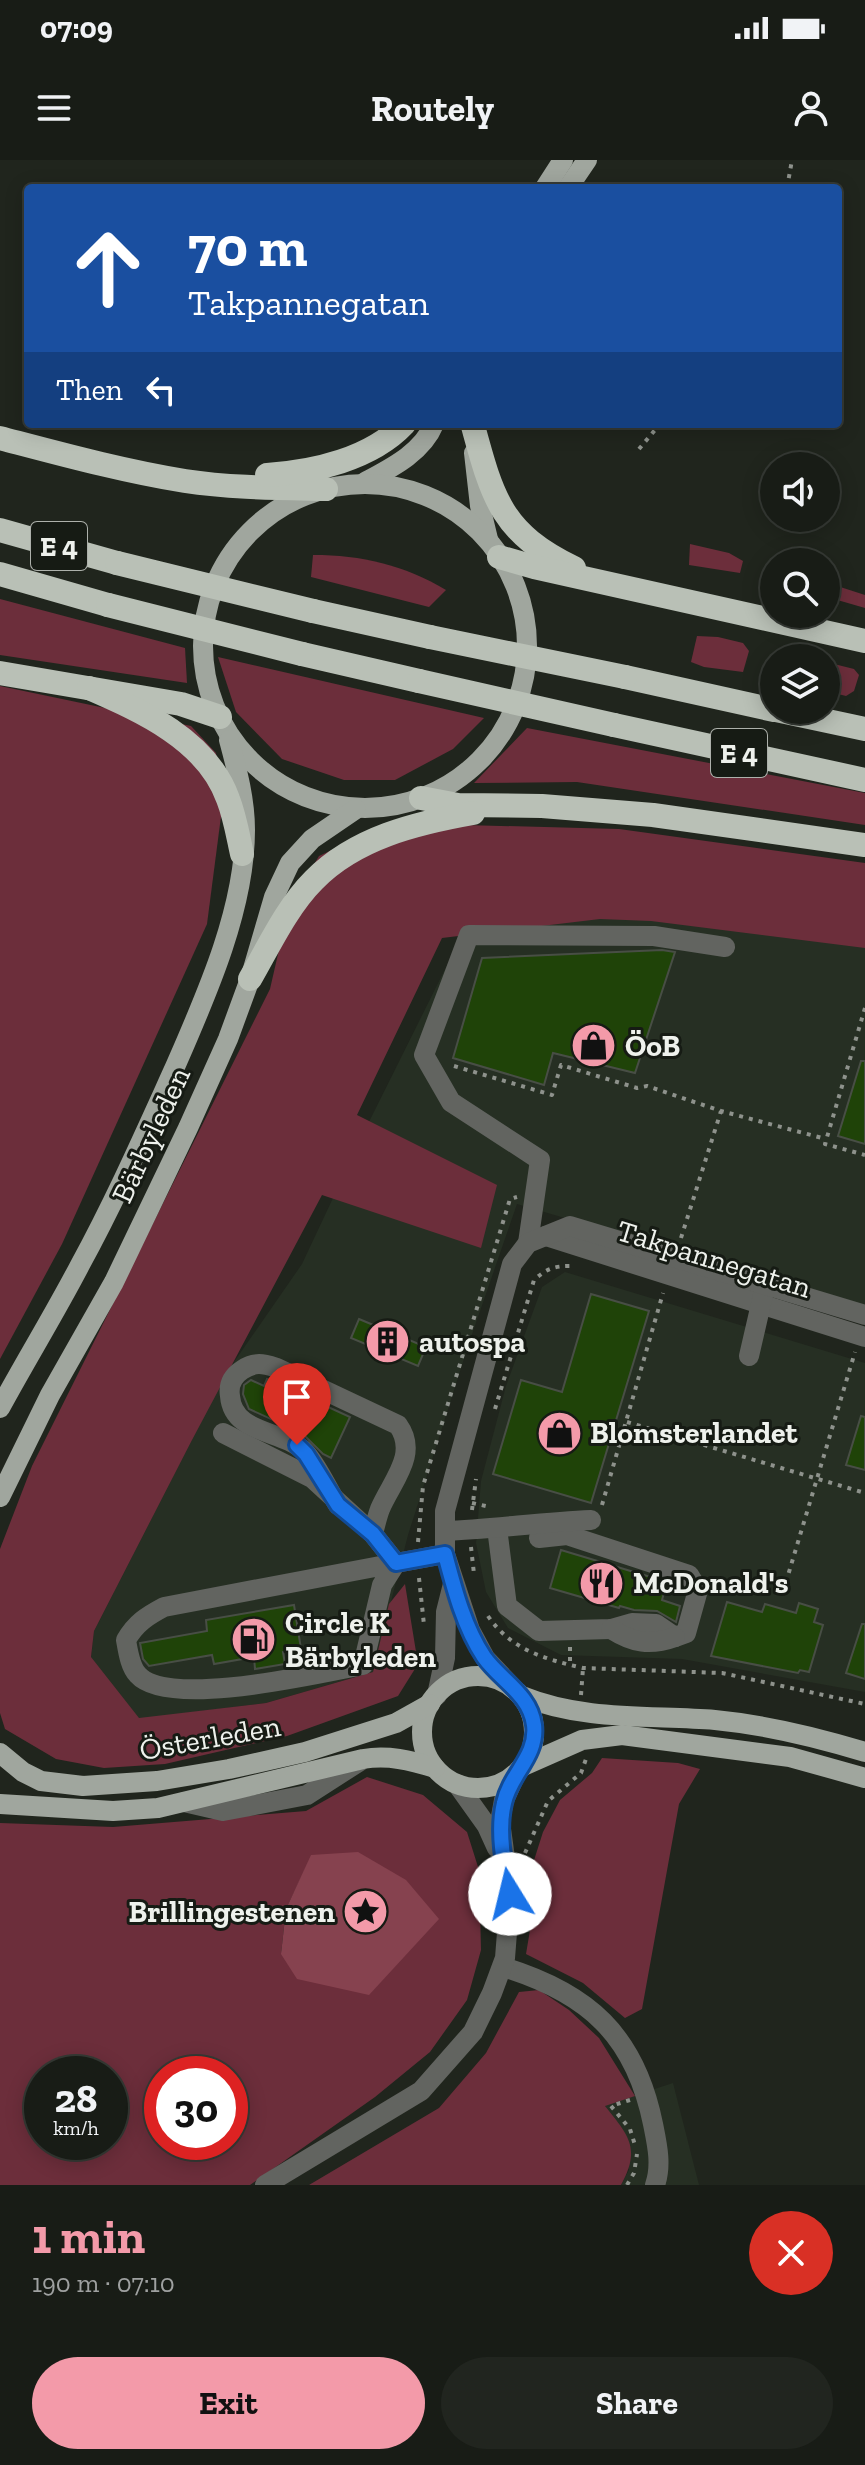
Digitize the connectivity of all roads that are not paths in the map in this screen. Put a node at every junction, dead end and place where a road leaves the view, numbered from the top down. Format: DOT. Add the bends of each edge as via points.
graph roads {
  1 [pos="563,160"];
  2 [pos="587,160"];
  3 [pos="548,184"];
  4 [pos="571,184"];
  5 [pos="400,428"];
  6 [pos="431,428"];
  7 [pos="473,428"];
  8 [pos="474,428"];
  9 [pos="0,438"];
  10 [pos="188,481"];
  11 [pos="365,482"];
  12 [pos="326,489"];
  13 [pos="0,530"];
  14 [pos="494,548"];
  15 [pos="0,574"];
  16 [pos="609,584"];
  17 [pos="865,641"];
  18 [pos="0,673"];
  19 [pos="89,688"];
  20 [pos="760,707"];
  21 [pos="840,724"];
  22 [pos="224,727"];
  23 [pos="865,729"];
  24 [pos="865,780"];
  25 [pos="421,798"];
  26 [pos="511,806"];
  27 [pos="356,809"];
  28 [pos="865,845"];
  29 [pos="242,854"];
  30 [pos="725,947"];
  31 [pos="250,979"];
  32 [pos="537,1240"];
  33 [pos="766,1284"];
  34 [pos="760,1304"];
  35 [pos="865,1315"];
  36 [pos="860,1343"];
  37 [pos="749,1356"];
  38 [pos="0,1408"];
  39 [pos="223,1433"];
  40 [pos="0,1497"];
  41 [pos="338,1505"];
  42 [pos="594,1512"];
  43 [pos="495,1518"];
  44 [pos="445,1531"];
  45 [pos="373,1534"];
  46 [pos="539,1538"];
  47 [pos="445,1554"];
  48 [pos="396,1563"];
  49 [pos="453,1584"];
  50 [pos="518,1692"];
  51 [pos="433,1699"];
  52 [pos="865,1752"];
  53 [pos="0,1753"];
  54 [pos="435,1768"];
  55 [pos="520,1770"];
  56 [pos="865,1778"];
  57 [pos="457,1784"];
  58 [pos="0,1804"];
  59 [pos="504,1868"];
  60 [pos="503,1967"];
  61 [pos="265,2185"];
  62 [pos="655,2185"];
  1 -- 3 [label="main road"];
  2 -- 4 [label="main road"];
  5 -- 10 [label="highway" via="350,459 289,474"];
  6 -- 11 [label="main road" via="398,465"];
  7 -- 14 [label="main road" via="478,495"];
  8 -- 16 [label="highway" via="486,477 512,526 558,560"];
  9 -- 10 [label="highway"];
  10 -- 12 [label="highway"];
  11 -- 12 [label="main road, Bärbyleden"];
  11 -- 14 [label="main road" via="427,496 462,517"];
  12 -- 22 [label="main road, Bärbyleden" via="279,507 248,533 212,588 203,632 204,664"];
  13 -- 20 [label="highway, E 4, bridge" via="313,611"];
  14 -- 16 [label="highway"];
  14 -- 25 [label="main road" via="515,586 525,625 524,684 510,721 485,756"];
  15 -- 24 [label="highway, E 4, bridge" via="302,654"];
  16 -- 17 [label="highway"];
  18 -- 19 [label="highway"];
  19 -- 22 [label="highway" via="181,704"];
  19 -- 29 [label="highway" via="141,711 181,737 209,766 228,797"];
  21 -- 23 [label="highway, E 4"];
  22 -- 27 [label="main road" via="269,779 303,799"];
  22 -- 29 [label="main road, Bärbyleden" via="242,787"];
  25 -- 26 [label="highway"];
  25 -- 27 [label="main road"];
  26 -- 28 [label="highway" via="653,815"];
  26 -- 31 [label="highway" via="413,826 340,857 312,881"];
  27 -- 31 [label="main road, Bärbyleden" via="312,839 290,863 274,897"];
  29 -- 38 [label="main road, Bärbyleden" via="222,948 194,1023 81,1263"];
  30 -- 32 [label="street" via="654,936 469,935 424,1055 451,1102 540,1160 534,1201"];
  31 -- 40 [label="main road, Bärbyleden" via="155,1198"];
  32 -- 33 [label="street, Takpannegatan" via="570,1226"];
  32 -- 34 [label="street, Takpannegatan"];
  32 -- 44 [label="street" via="512,1264 445,1511"];
  33 -- 34 [label="street"];
  33 -- 35 [label="street, Takpannegatan"];
  34 -- 36 [label="street, Takpannegatan"];
  34 -- 37 [label="street"];
  39 -- 41 [label="street" via="312,1478"];
  41 -- 45 [label="street"];
  41 -- 45 [label="street" via="306,1454 244,1422 235,1411 229,1385 246,1367 260,1363 277,1368 398,1425 406,1436 406,1453"];
  42 -- 43 [label="street" via="537,1522"];
  43 -- 44 [label="street" via="469,1530"];
  43 -- 46 [label="street" via="507,1606 539,1631 611,1629 632,1623 656,1624 675,1637 686,1633 698,1590 689,1575 567,1535"];
  44 -- 47 [label="street"];
  45 -- 48 [label="street"];
  47 -- 48 [label="street"];
  47 -- 49 [label="street"];
  48 -- 48 [label="street" via="382,1585 363,1665 266,1685 165,1689 138,1676 130,1659 126,1640 133,1627 164,1607"];
  49 -- 50 [label="street" via="485,1658"];
  49 -- 51 [label="street" via="445,1658"];
  50 -- 51 [label="main road" via="496,1679 474,1676 454,1681"];
  50 -- 52 [label="main road" via="545,1705 595,1714 719,1720 812,1735"];
  50 -- 55 [label="main road" via="534,1723 534,1738"];
  51 -- 53 [label="main road, Österleden" via="396,1723 305,1752 157,1781 83,1786 41,1781"];
  51 -- 54 [label="main road" via="422,1737"];
  54 -- 57 [label="main road"];
  54 -- 58 [label="main road, Österleden" via="383,1756 158,1808 113,1811"];
  55 -- 56 [label="main road" via="582,1740 622,1735 790,1757"];
  55 -- 57 [label="main road" via="494,1786"];
  55 -- 59 [label="street" via="504,1800 500,1822"];
  57 -- 59 [label="street" via="487,1826"];
  59 -- 60 [label="street" via="510,1894"];
  60 -- 61 [label="street" via="473,2032 421,2091"];
  60 -- 62 [label="street" via="549,1982 596,2014 630,2054 646,2092 658,2155"];
}
